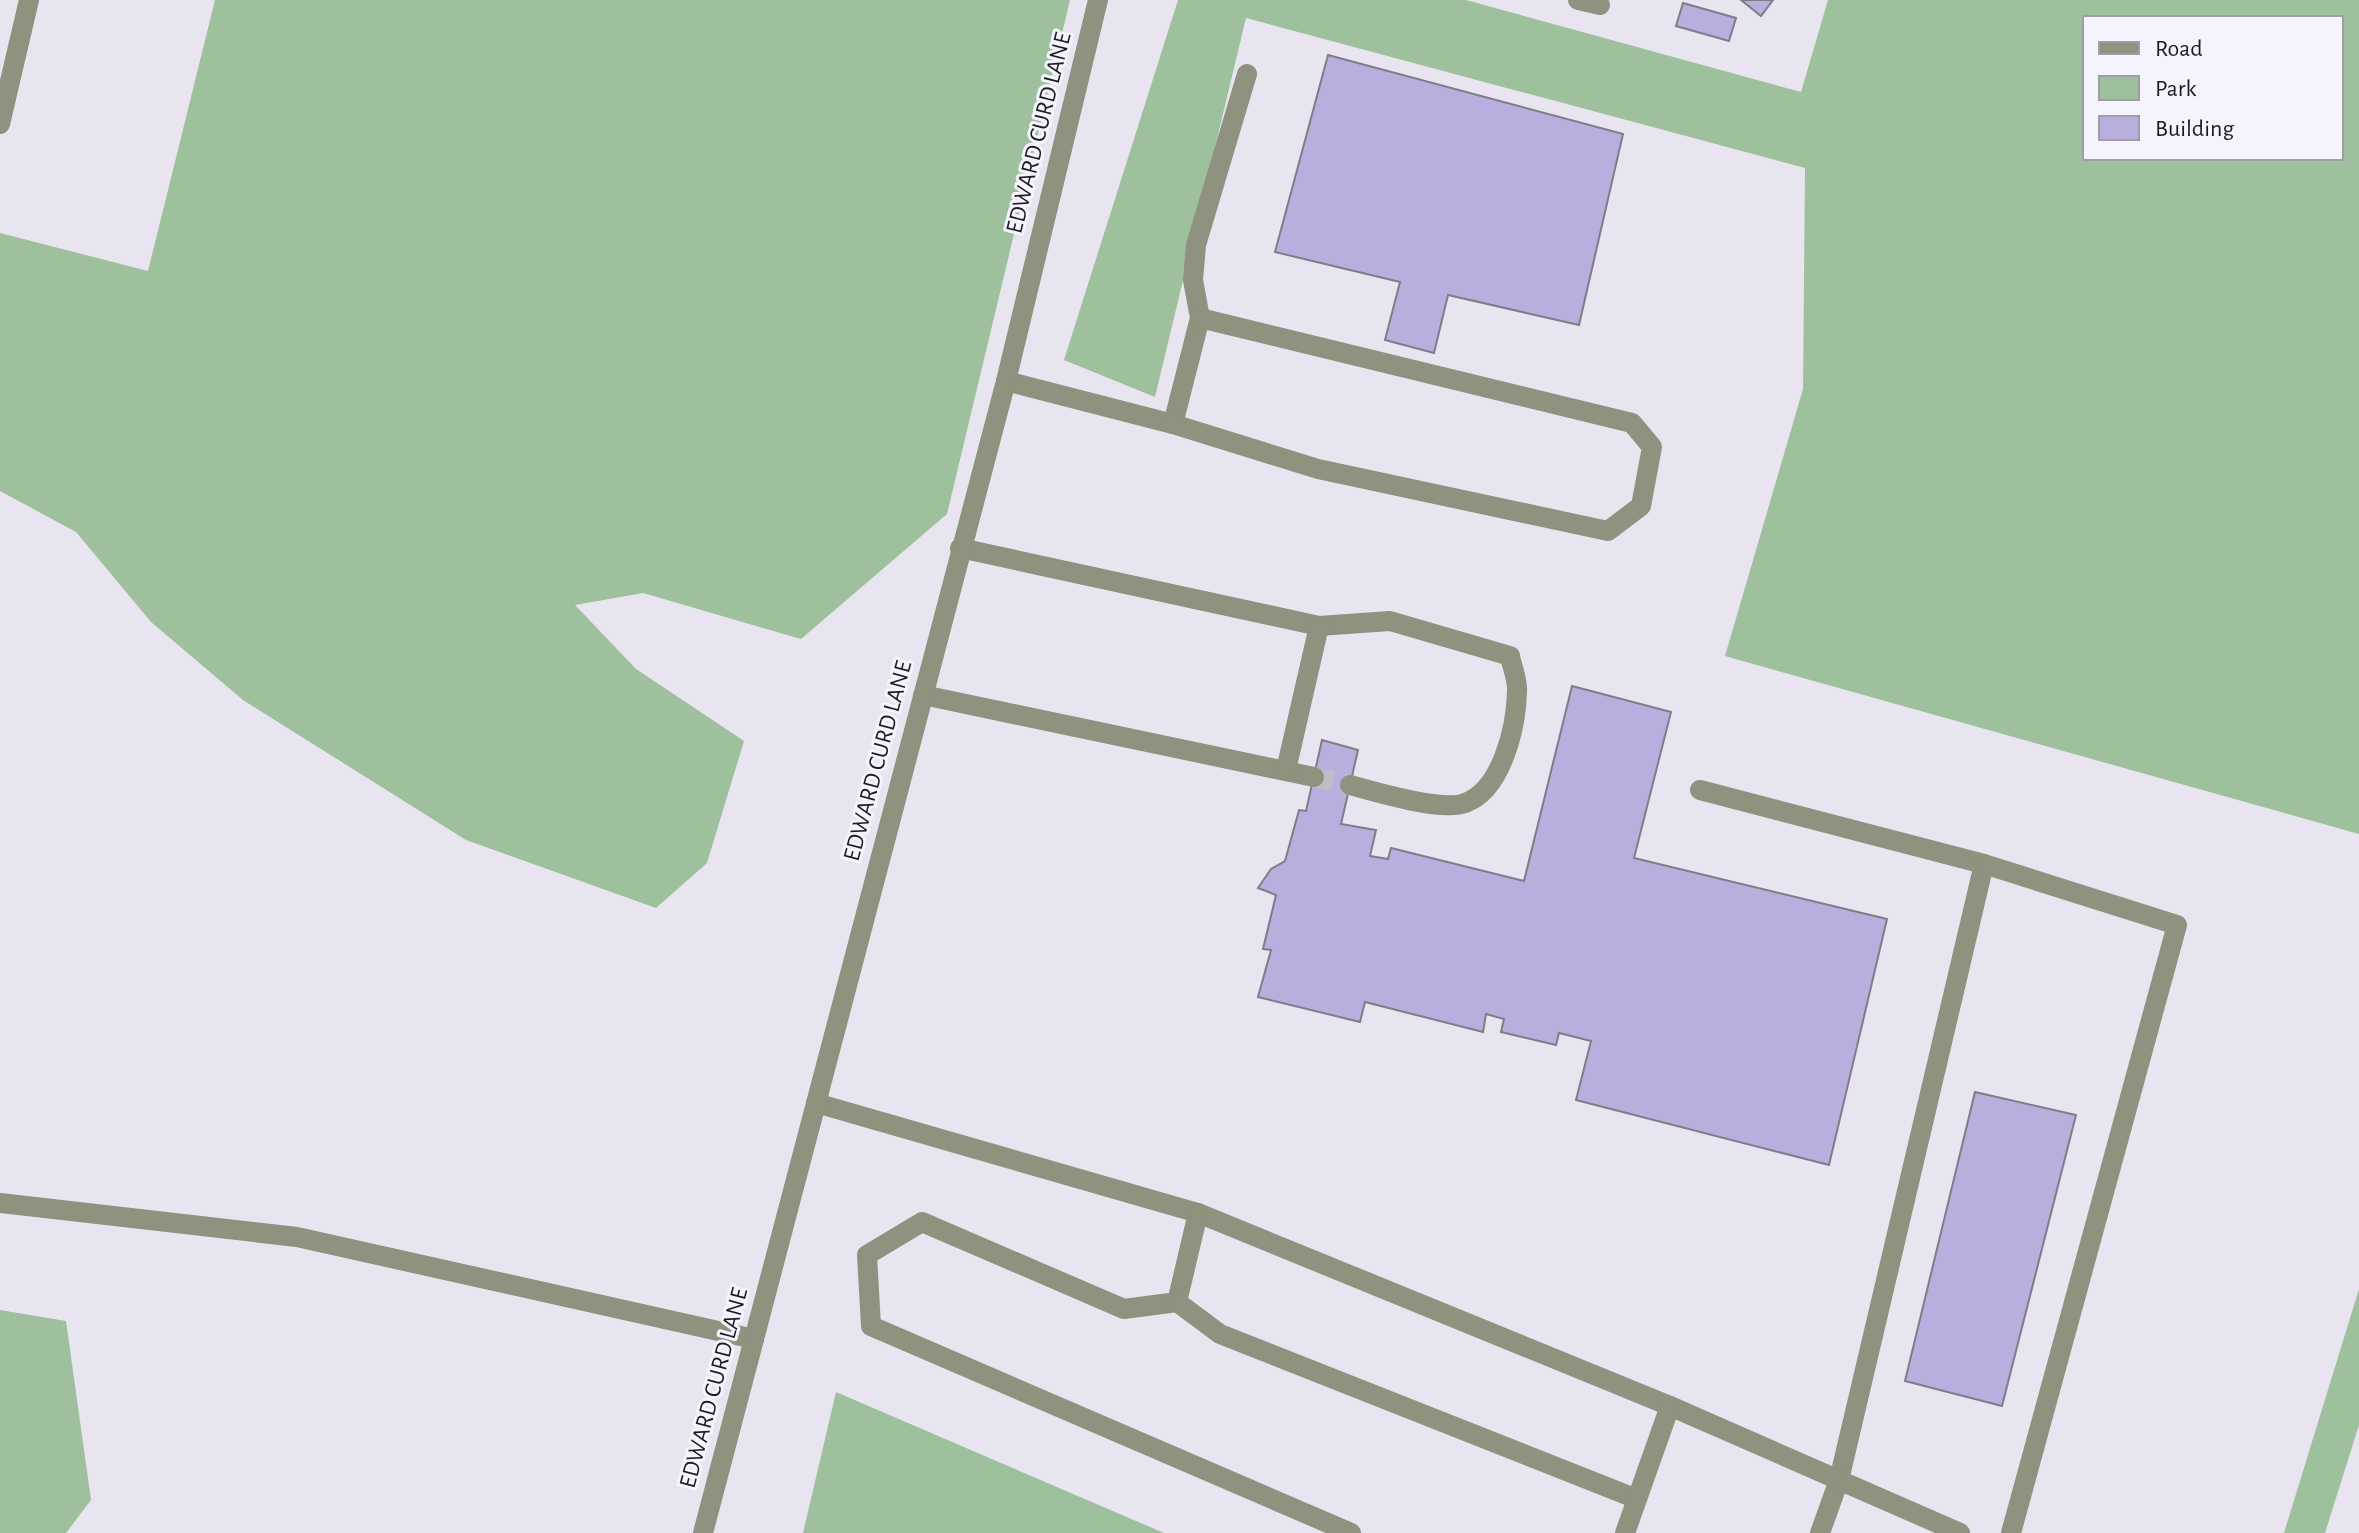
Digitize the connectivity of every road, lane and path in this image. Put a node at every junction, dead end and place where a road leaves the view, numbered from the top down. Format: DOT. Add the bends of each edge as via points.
graph roads {
  1 [pos="29,0"];
  2 [pos="1098,0"];
  3 [pos="1578,0"];
  4 [pos="1600,5"];
  5 [pos="1247,74"];
  6 [pos="0,124"];
  7 [pos="1200,318"];
  8 [pos="1006,381"];
  9 [pos="1173,424"];
  10 [pos="960,548"];
  11 [pos="1319,626"];
  12 [pos="923,695"];
  13 [pos="1286,770"];
  14 [pos="1314,777"];
  15 [pos="1350,785"];
  16 [pos="1700,790"];
  17 [pos="1984,864"];
  18 [pos="816,1103"];
  19 [pos="0,1203"];
  20 [pos="1198,1213"];
  21 [pos="1177,1302"];
  22 [pos="754,1339"];
  23 [pos="1670,1406"];
  24 [pos="1839,1480"];
  25 [pos="1637,1499"];
  26 [pos="703,1533"];
  27 [pos="1351,1533"];
  28 [pos="1625,1533"];
  29 [pos="1820,1533"];
  30 [pos="1960,1533"];
  31 [pos="2011,1533"];
  1 -- 6 [label="street"];
  2 -- 8 [label="street, EDWARD CURD LANE"];
  3 -- 4 [label="street"];
  5 -- 7 [label="street" via="1196,245 1193,280"];
  7 -- 9 [label="street"];
  7 -- 9 [label="street" via="1632,423 1652,447 1641,506 1608,531 1318,469"];
  8 -- 9 [label="street"];
  8 -- 10 [label="street, EDWARD CURD LANE"];
  10 -- 11 [label="street"];
  10 -- 12 [label="street, EDWARD CURD LANE"];
  11 -- 13 [label="street"];
  11 -- 15 [label="street" via="1390,621 1510,656 1517,689 1502,766 1485,791 1463,804 1408,800"];
  12 -- 13 [label="street"];
  12 -- 18 [label="street, EDWARD CURD LANE"];
  13 -- 14 [label="street"];
  16 -- 17 [label="street"];
  17 -- 24 [label="street"];
  17 -- 31 [label="street" via="2177,925"];
  18 -- 20 [label="street"];
  18 -- 22 [label="street, EDWARD CURD LANE"];
  19 -- 22 [label="street" via="297,1237"];
  20 -- 21 [label="street"];
  20 -- 23 [label="street"];
  21 -- 25 [label="street" via="1220,1334"];
  21 -- 27 [label="street" via="1124,1309 922,1222 867,1255 871,1326"];
  22 -- 26 [label="street, EDWARD CURD LANE"];
  23 -- 24 [label="street"];
  23 -- 25 [label="street"];
  24 -- 29 [label="street"];
  24 -- 30 [label="street"];
  25 -- 28 [label="street"];
}
